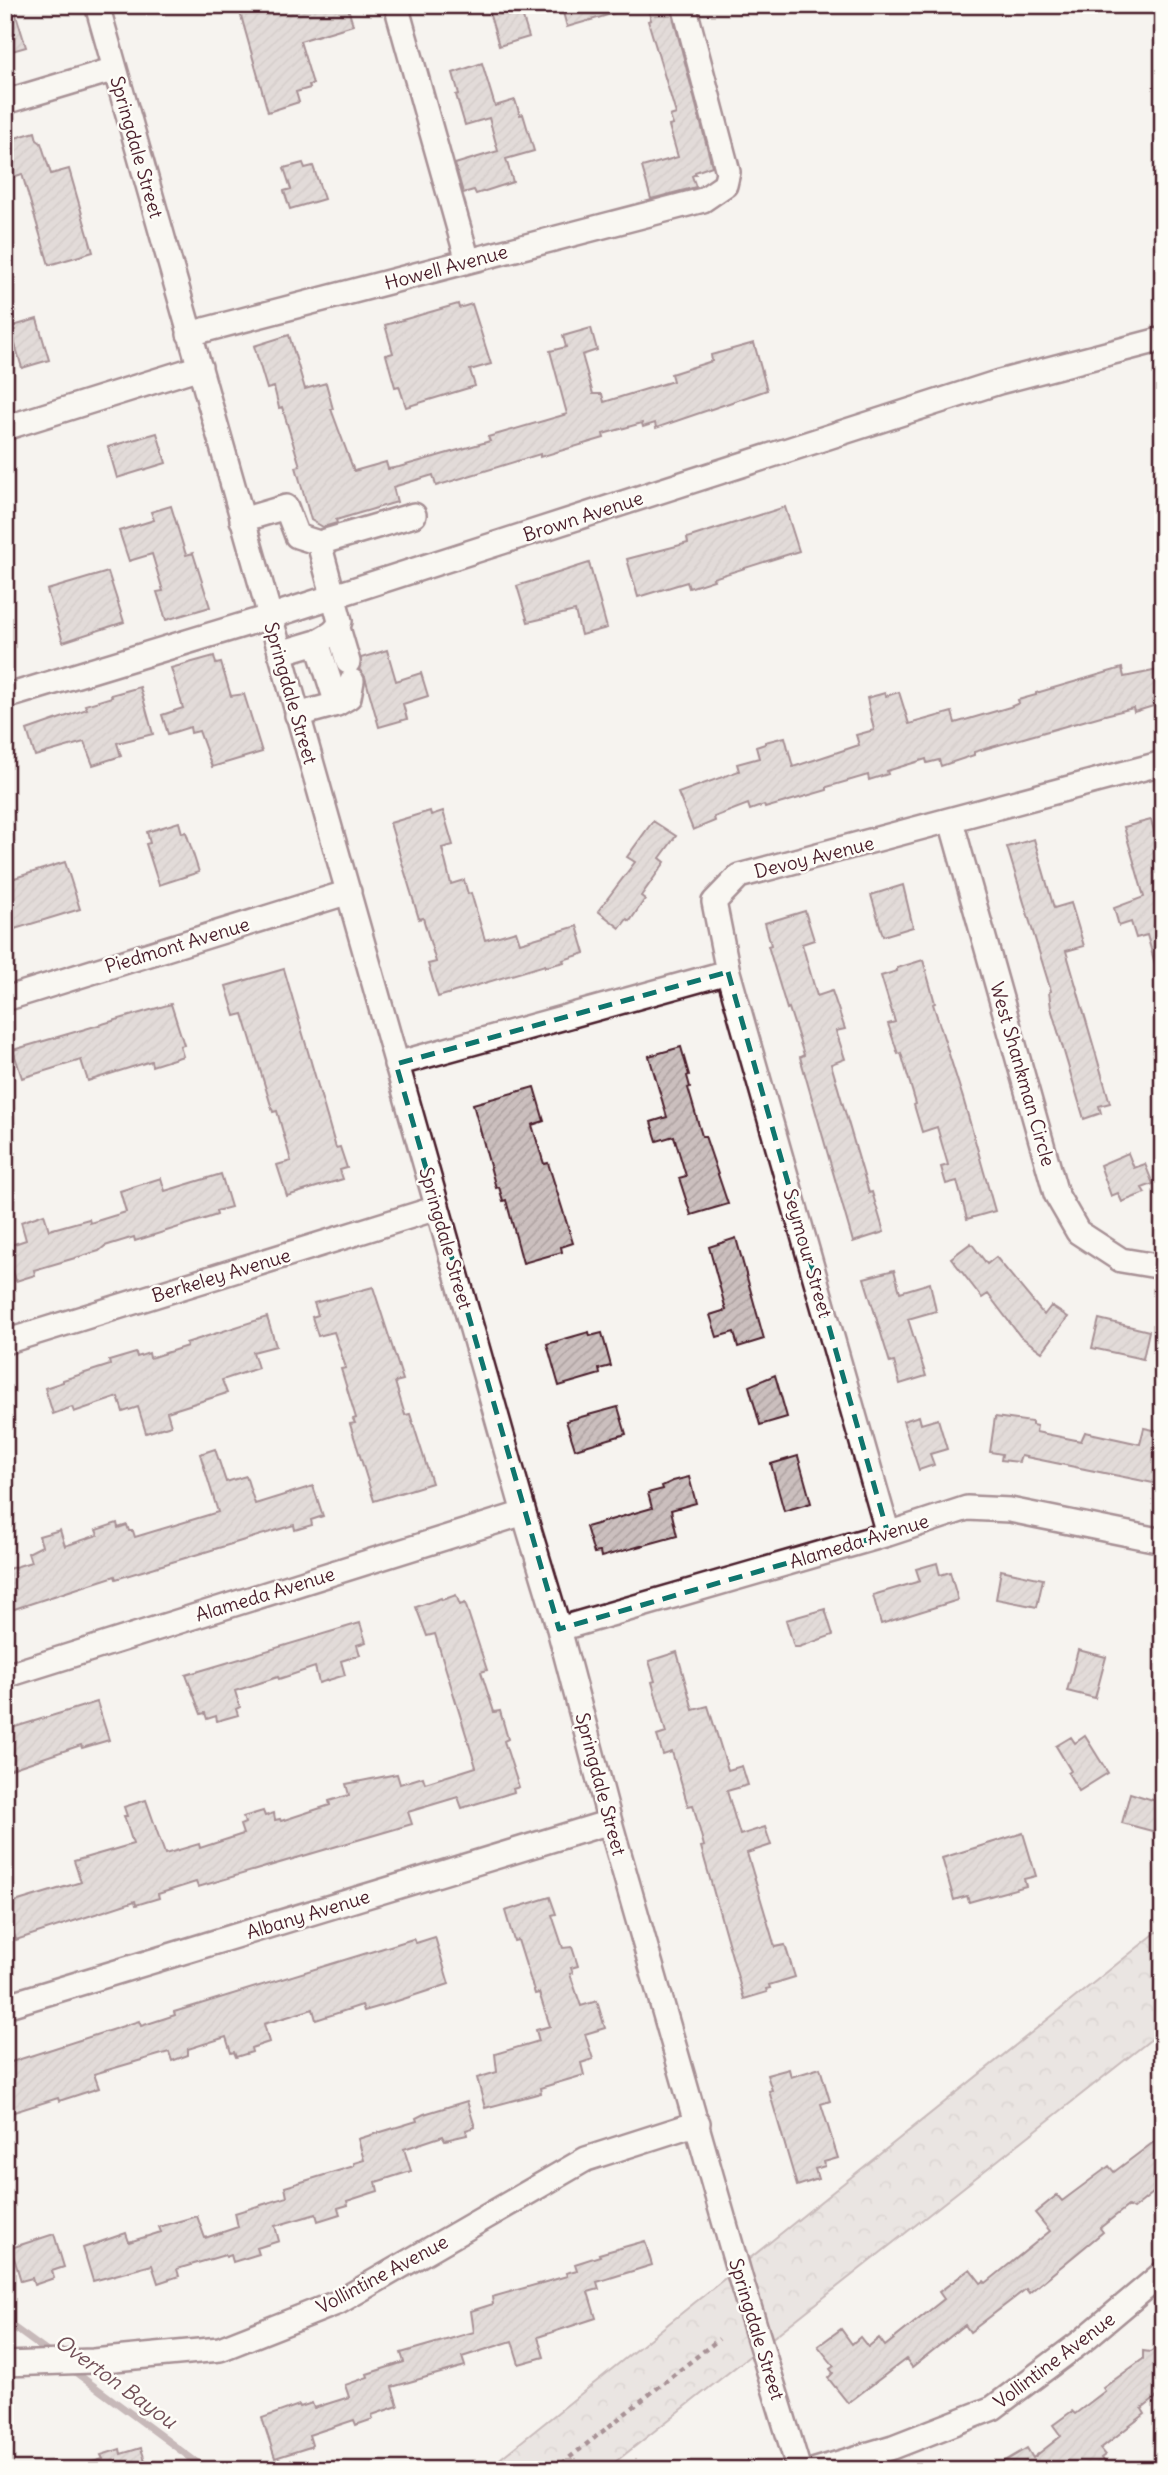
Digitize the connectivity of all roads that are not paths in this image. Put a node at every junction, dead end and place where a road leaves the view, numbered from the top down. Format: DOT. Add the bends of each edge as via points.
graph roads {
  1 [pos="97,5"];
  2 [pos="396,5"];
  3 [pos="684,5"];
  4 [pos="115,69"];
  5 [pos="5,102"];
  6 [pos="468,261"];
  7 [pos="189,334"];
  8 [pos="1163,339"];
  9 [pos="200,367"];
  10 [pos="5,428"];
  11 [pos="414,515"];
  12 [pos="242,520"];
  13 [pos="319,543"];
  14 [pos="334,596"];
  15 [pos="269,617"];
  16 [pos="338,628"];
  17 [pos="317,642"];
  18 [pos="280,653"];
  19 [pos="5,697"];
  20 [pos="337,704"];
  21 [pos="297,715"];
  22 [pos="1163,764"];
  23 [pos="951,821"];
  24 [pos="349,892"];
  25 [pos="728,972"];
  26 [pos="5,999"];
  27 [pos="396,1064"];
  28 [pos="437,1208"];
  29 [pos="1163,1267"];
  30 [pos="5,1342"];
  31 [pos="524,1513"];
  32 [pos="888,1534"];
  33 [pos="1163,1541"];
  34 [pos="559,1629"];
  35 [pos="5,1676"];
  36 [pos="610,1822"];
  37 [pos="5,2006"];
  38 [pos="698,2123"];
  39 [pos="1163,2273"];
  40 [pos="5,2364"];
  41 [pos="799,2470"];
  42 [pos="816,2470"];
  1 -- 4 [label="street, Springdale Street"];
  2 -- 6 [label="street"];
  3 -- 6 [label="street, Howell Avenue" via="728,172 725,185 703,200"];
  4 -- 5 [label="street"];
  4 -- 7 [label="street, Springdale Street"];
  6 -- 7 [label="street, Howell Avenue"];
  7 -- 9 [label="street, Springdale Street"];
  8 -- 14 [label="street, Brown Avenue" via="999,382"];
  9 -- 10 [label="street"];
  9 -- 12 [label="street, Springdale Street"];
  11 -- 13 [label="street"];
  12 -- 13 [label="street" via="286,508 297,536"];
  12 -- 15 [label="street, Springdale Street"];
  13 -- 14 [label="street"];
  14 -- 15 [label="street, Brown Avenue"];
  14 -- 16 [label="street"];
  15 -- 18 [label="street, Springdale Street"];
  15 -- 19 [label="street, Brown Avenue"];
  16 -- 17 [label="street"];
  16 -- 20 [label="street" via="350,671 349,697"];
  17 -- 18 [label="street"];
  17 -- 20 [label="street"];
  18 -- 21 [label="street, Springdale Street"];
  20 -- 21 [label="street"];
  21 -- 24 [label="street, Springdale Street"];
  22 -- 23 [label="street, Devoy Avenue"];
  23 -- 25 [label="street, Devoy Avenue" via="738,876 715,902"];
  23 -- 29 [label="street, West Shankman Circle" via="1056,1194 1078,1232 1121,1260"];
  24 -- 26 [label="street, Piedmont Avenue"];
  24 -- 27 [label="street, Springdale Street"];
  25 -- 27 [label="street"];
  25 -- 32 [label="street, Seymour Street"];
  27 -- 28 [label="street, Springdale Street"];
  28 -- 30 [label="street, Berkeley Avenue"];
  28 -- 31 [label="street, Springdale Street"];
  31 -- 34 [label="street, Springdale Street"];
  31 -- 35 [label="street, Alameda Avenue"];
  32 -- 33 [label="street, Alameda Avenue" via="967,1508 1010,1510"];
  32 -- 34 [label="street, Alameda Avenue"];
  34 -- 36 [label="street, Springdale Street"];
  36 -- 37 [label="street, Albany Avenue"];
  36 -- 38 [label="street, Springdale Street"];
  38 -- 40 [label="street, Vollintine Avenue" via="586,2159 339,2302 220,2349"];
  38 -- 41 [label="street, Springdale Street"];
  39 -- 42 [label="street, Vollintine Avenue" via="993,2408 893,2448"];
}
